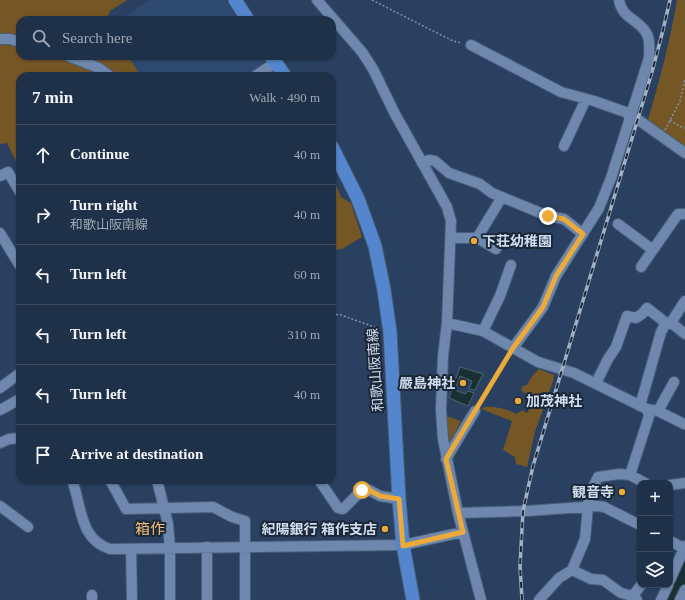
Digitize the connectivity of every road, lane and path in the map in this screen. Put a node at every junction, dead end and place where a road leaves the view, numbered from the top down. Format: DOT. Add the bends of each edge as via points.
graph roads {
  1 [pos="234,0"];
  2 [pos="317,0"];
  3 [pos="372,0"];
  4 [pos="619,0"];
  5 [pos="245,16"];
  6 [pos="331,16"];
  7 [pos="336,22"];
  8 [pos="0,39"];
  9 [pos="16,41"];
  10 [pos="471,45"];
  11 [pos="79,60"];
  12 [pos="272,60"];
  13 [pos="274,60"];
  14 [pos="104,72"];
  15 [pos="259,72"];
  16 [pos="282,72"];
  17 [pos="685,79"];
  18 [pos="586,99"];
  19 [pos="630,116"];
  20 [pos="670,120"];
  21 [pos="685,128"];
  22 [pos="660,136"];
  23 [pos="564,146"];
  24 [pos="685,153"];
  25 [pos="336,155"];
  26 [pos="422,163"];
  27 [pos="0,176"];
  28 [pos="16,185"];
  29 [pos="502,197"];
  30 [pos="685,214"];
  31 [pos="618,224"];
  32 [pos="0,232"];
  33 [pos="583,234"];
  34 [pos="451,238"];
  35 [pos="477,238"];
  36 [pos="496,249"];
  37 [pos="653,250"];
  38 [pos="16,259"];
  39 [pos="511,265"];
  40 [pos="641,267"];
  41 [pos="685,302"];
  42 [pos="336,314"];
  43 [pos="447,323"];
  44 [pos="668,324"];
  45 [pos="380,329"];
  46 [pos="483,331"];
  47 [pos="685,334"];
  48 [pos="513,348"];
  49 [pos="16,376"];
  50 [pos="674,382"];
  51 [pos="596,383"];
  52 [pos="0,388"];
  53 [pos="16,401"];
  54 [pos="644,408"];
  55 [pos="0,410"];
  56 [pos="475,411"];
  57 [pos="658,411"];
  58 [pos="685,424"];
  59 [pos="16,438"];
  60 [pos="0,443"];
  61 [pos="446,459"];
  62 [pos="630,475"];
  63 [pos="639,480"];
  64 [pos="685,483"];
  65 [pos="73,484"];
  66 [pos="112,484"];
  67 [pos="119,484"];
  68 [pos="158,484"];
  69 [pos="322,484"];
  70 [pos="673,485"];
  71 [pos="119,496"];
  72 [pos="399,499"];
  73 [pos="0,506"];
  74 [pos="587,507"];
  75 [pos="165,508"];
  76 [pos="458,513"];
  77 [pos="637,524"];
  78 [pos="28,527"];
  79 [pos="463,532"];
  80 [pos="673,542"];
  81 [pos="403,546"];
  82 [pos="207,547"];
  83 [pos="244,547"];
  84 [pos="170,548"];
  85 [pos="685,548"];
  86 [pos="132,549"];
  87 [pos="572,570"];
  88 [pos="673,573"];
  89 [pos="640,588"];
  90 [pos="667,588"];
  91 [pos="685,590"];
  92 [pos="635,598"];
  93 [pos="132,600"];
  94 [pos="170,600"];
  95 [pos="207,600"];
  96 [pos="245,600"];
  97 [pos="413,600"];
  98 [pos="481,600"];
  99 [pos="539,600"];
  100 [pos="661,600"];
  101 [pos="680,600"];
  1 -- 5 [label="main road"];
  2 -- 6 [label="street"];
  3 -- 10 [label="path" via="453,41"];
  4 -- 19 [label="street" via="625,14 646,31 650,45 649,58"];
  7 -- 26 [label="street" via="373,69"];
  8 -- 9 [label="street"];
  10 -- 18 [label="street" via="561,92"];
  11 -- 14 [label="street"];
  12 -- 15 [label="street"];
  13 -- 16 [label="main road"];
  17 -- 20 [label="path" via="680,101"];
  18 -- 19 [label="street"];
  18 -- 23 [label="street"];
  19 -- 22 [label="street"];
  19 -- 33 [label="street" via="600,208"];
  20 -- 21 [label="path"];
  20 -- 22 [label="path"];
  22 -- 24 [label="street"];
  25 -- 72 [label="main road, 和歌山阪南線" via="363,212 375,246 384,290 390,332"];
  26 -- 29 [label="street" via="435,161 449,173 480,184"];
  26 -- 34 [label="street" via="447,207 452,221"];
  27 -- 28 [label="street" via="8,172"];
  29 -- 33 [label="street" via="548,216 564,219"];
  29 -- 35 [label="street"];
  30 -- 37 [label="street" via="678,214"];
  31 -- 37 [label="street"];
  32 -- 38 [label="street"];
  33 -- 48 [label="street" via="556,276 543,307"];
  34 -- 35 [label="street"];
  34 -- 43 [label="street"];
  35 -- 36 [label="street"];
  37 -- 40 [label="street"];
  39 -- 46 [label="street"];
  41 -- 44 [label="street"];
  42 -- 45 [label="path"];
  43 -- 46 [label="street"];
  43 -- 61 [label="street" via="441,410"];
  44 -- 47 [label="street"];
  44 -- 51 [label="street" via="647,308 636,318 627,316 616,348"];
  44 -- 54 [label="street" via="661,332"];
  46 -- 48 [label="street"];
  48 -- 51 [label="street" via="538,362"];
  48 -- 56 [label="path"];
  49 -- 52 [label="street"];
  50 -- 57 [label="street"];
  51 -- 54 [label="street"];
  53 -- 55 [label="street"];
  54 -- 57 [label="street"];
  54 -- 62 [label="street" via="649,416"];
  56 -- 61 [label="street"];
  57 -- 58 [label="street"];
  59 -- 60 [label="street"];
  61 -- 76 [label="street"];
  62 -- 63 [label="street"];
  62 -- 74 [label="street" via="598,477"];
  64 -- 70 [label="street"];
  65 -- 86 [label="street" via="86,530 92,539 110,549"];
  66 -- 71 [label="street"];
  67 -- 71 [label="street"];
  68 -- 75 [label="street"];
  69 -- 72 [label="street" via="338,508 343,509 362,490"];
  71 -- 75 [label="street" via="126,509"];
  72 -- 81 [label="main road, 和歌山阪南線"];
  73 -- 78 [label="street"];
  74 -- 76 [label="street"];
  74 -- 77 [label="street" via="604,507"];
  74 -- 87 [label="street" via="584,538"];
  75 -- 83 [label="street" via="213,507 244,521"];
  75 -- 84 [label="street"];
  76 -- 79 [label="street"];
  79 -- 81 [label="street"];
  79 -- 98 [label="street"];
  80 -- 85 [label="street"];
  81 -- 83 [label="street"];
  81 -- 97 [label="main road, 和歌山阪南線"];
  82 -- 83 [label="street"];
  82 -- 84 [label="street"];
  82 -- 95 [label="street"];
  83 -- 96 [label="street"];
  84 -- 86 [label="street"];
  84 -- 94 [label="street"];
  85 -- 88 [label="street"];
  86 -- 93 [label="street"];
  87 -- 92 [label="street" via="591,579 603,580 621,593"];
  87 -- 99 [label="street" via="559,578"];
  89 -- 92 [label="street"];
  90 -- 100 [label="street"];
  91 -- 101 [label="street"];
}
